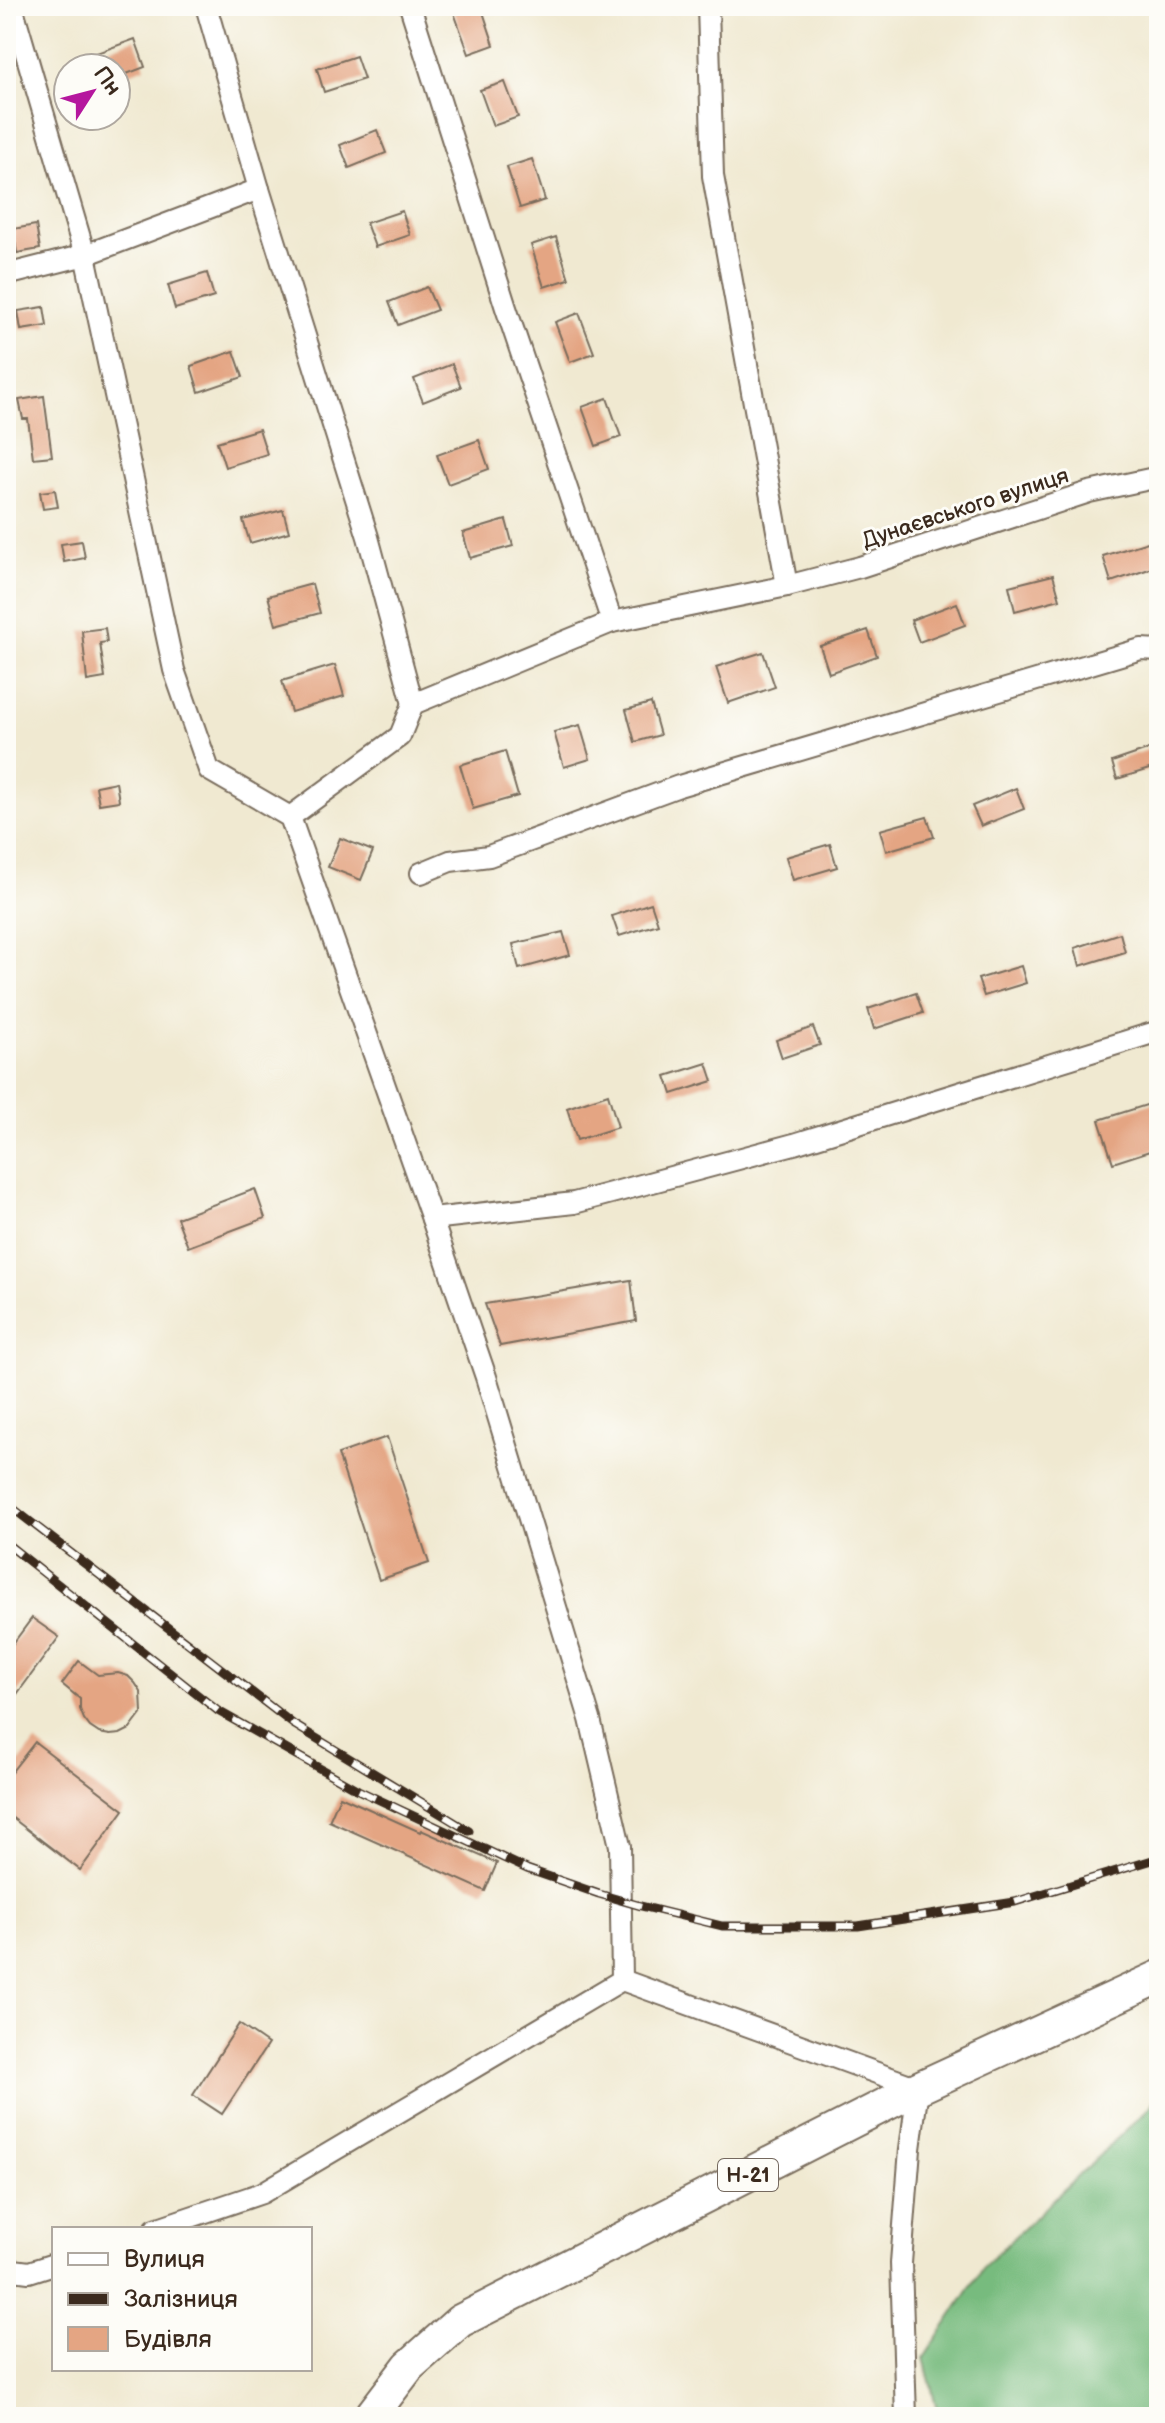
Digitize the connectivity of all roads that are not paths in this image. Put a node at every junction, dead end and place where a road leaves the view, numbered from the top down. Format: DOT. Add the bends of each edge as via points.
graph roads {
  1 [pos="12,6"];
  2 [pos="206,6"];
  3 [pos="410,6"];
  4 [pos="708,6"];
  5 [pos="259,189"];
  6 [pos="85,255"];
  7 [pos="6,275"];
  8 [pos="1159,477"];
  9 [pos="787,586"];
  10 [pos="612,622"];
  11 [pos="1159,650"];
  12 [pos="413,704"];
  13 [pos="290,817"];
  14 [pos="421,873"];
  15 [pos="1159,1031"];
  16 [pos="432,1219"];
  17 [pos="1159,1977"];
  18 [pos="622,1980"];
  19 [pos="918,2088"];
  20 [pos="161,2227"];
  21 [pos="52,2265"];
  22 [pos="6,2269"];
  23 [pos="370,2417"];
  24 [pos="906,2417"];
  1 -- 6 [label="street"];
  2 -- 5 [label="street"];
  3 -- 10 [label="street"];
  4 -- 9 [label="street" via="713,176"];
  5 -- 6 [label="street"];
  5 -- 12 [label="street" via="368,537"];
  6 -- 7 [label="street"];
  6 -- 13 [label="street" via="174,670 209,770"];
  8 -- 9 [label="street, Дунаєвського вулиця" via="1089,492"];
  9 -- 10 [label="street, Дунаєвського вулиця"];
  10 -- 12 [label="street, Дунаєвського вулиця"];
  11 -- 14 [label="street" via="1141,649 679,786 489,856 450,861"];
  12 -- 13 [label="street" via="400,736"];
  13 -- 16 [label="street"];
  15 -- 16 [label="street" via="794,1144 574,1203"];
  16 -- 18 [label="street" via="590,1719 620,1846"];
  17 -- 19 [label="main road, Н-21"];
  18 -- 19 [label="street"];
  18 -- 20 [label="street" via="262,2193"];
  19 -- 23 [label="main road, Н-21" via="460,2321 409,2366"];
  19 -- 24 [label="street" via="901,2263"];
  21 -- 22 [label="street" via="29,2272"];
}
